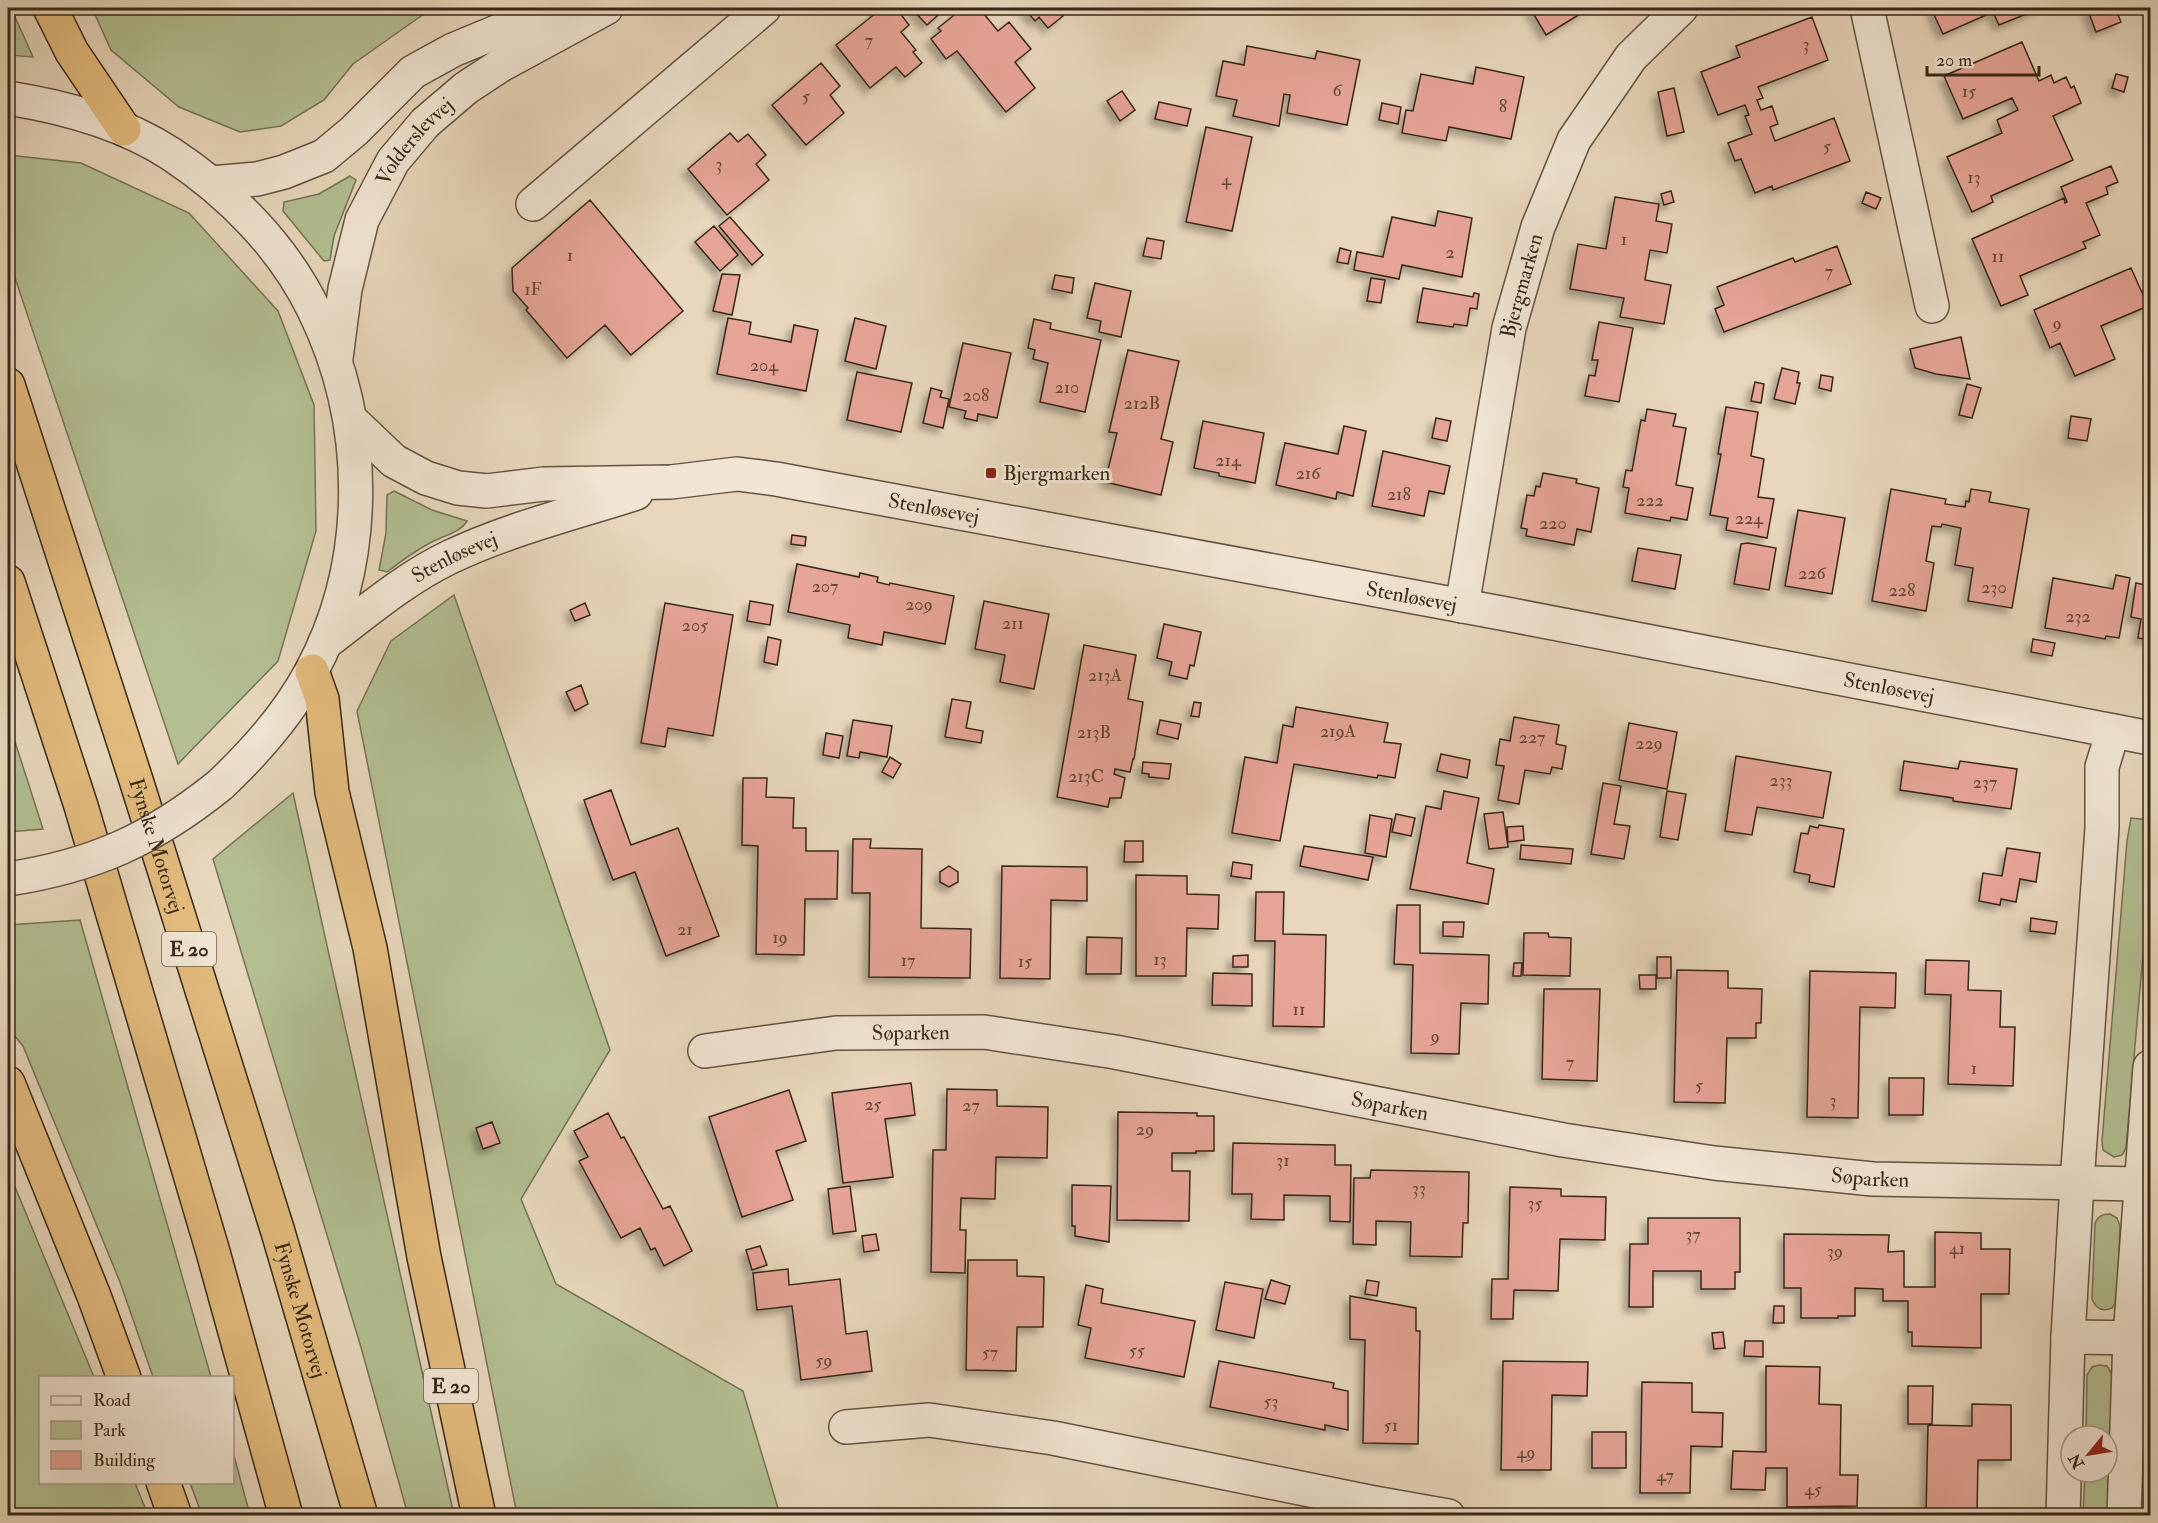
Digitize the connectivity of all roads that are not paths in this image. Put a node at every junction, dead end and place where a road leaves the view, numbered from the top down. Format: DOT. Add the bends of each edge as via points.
graph roads {
  1 [pos="50,8"];
  2 [pos="569,8"];
  3 [pos="606,8"];
  4 [pos="764,8"];
  5 [pos="1681,8"];
  6 [pos="1867,8"];
  7 [pos="8,98"];
  8 [pos="124,129"];
  9 [pos="211,183"];
  10 [pos="533,204"];
  11 [pos="1932,306"];
  12 [pos="335,360"];
  13 [pos="8,385"];
  14 [pos="351,420"];
  15 [pos="671,482"];
  16 [pos="8,582"];
  17 [pos="1462,606"];
  18 [pos="318,657"];
  19 [pos="2113,730"];
  20 [pos="2151,738"];
  21 [pos="8,879"];
  22 [pos="705,1051"];
  23 [pos="2151,1067"];
  24 [pos="8,1083"];
  25 [pos="2077,1183"];
  26 [pos="2140,1184"];
  27 [pos="2068,1337"];
  28 [pos="2140,1337"];
  29 [pos="124,1376"];
  30 [pos="846,1427"];
  31 [pos="164,1484"];
  32 [pos="175,1515"];
  33 [pos="286,1515"];
  34 [pos="361,1515"];
  35 [pos="478,1515"];
  36 [pos="1448,1515"];
  37 [pos="2063,1515"];
  38 [pos="2124,1515"];
  1 -- 8 [label="highway" via="72,52"];
  2 -- 9 [label="street" via="506,27 412,72 324,156 266,177"];
  3 -- 12 [label="street, Volderslevvej" via="466,88 425,123 393,161 362,220 345,289"];
  4 -- 10 [label="street"];
  5 -- 17 [label="street, Bjergmarken" via="1631,57 1574,140 1538,227 1509,328"];
  6 -- 11 [label="street"];
  7 -- 8 [label="street" via="46,104"];
  8 -- 9 [label="street" via="169,153"];
  9 -- 12 [label="street" via="251,220 285,262 314,309"];
  12 -- 14 [label="street"];
  13 -- 34 [label="highway, Fynske Motorvej / E 20" via="278,1232"];
  14 -- 15 [label="street, Stenløsevej" via="394,461 426,478 458,488 487,491 544,484"];
  14 -- 18 [label="street" via="357,477 354,534 344,590"];
  15 -- 17 [label="street, Stenløsevej" via="737,474 776,479"];
  15 -- 18 [label="street, Stenløsevej" via="503,535 449,558 408,581"];
  16 -- 33 [label="highway" via="85,817"];
  17 -- 19 [label="street, Stenløsevej"];
  18 -- 21 [label="street, bridge" via="280,721 256,751 189,810 118,850 80,864"];
  18 -- 35 [label="highway, E 20" via="332,792 370,948 424,1257"];
  19 -- 20 [label="street, Stenløsevej"];
  19 -- 25 [label="street" via="2102,767 2102,828"];
  22 -- 25 [label="street, Søparken" via="836,1033 984,1032 1115,1052 1563,1140 1714,1163 1874,1179"];
  23 -- 26 [label="street"];
  24 -- 29 [label="highway"];
  25 -- 26 [label="street, Søparken"];
  25 -- 27 [label="street"];
  26 -- 28 [label="street"];
  27 -- 28 [label="street"];
  27 -- 37 [label="street"];
  28 -- 38 [label="street"];
  30 -- 36 [label="street" via="929,1420 974,1426"];
  31 -- 32 [label="highway"];
}
